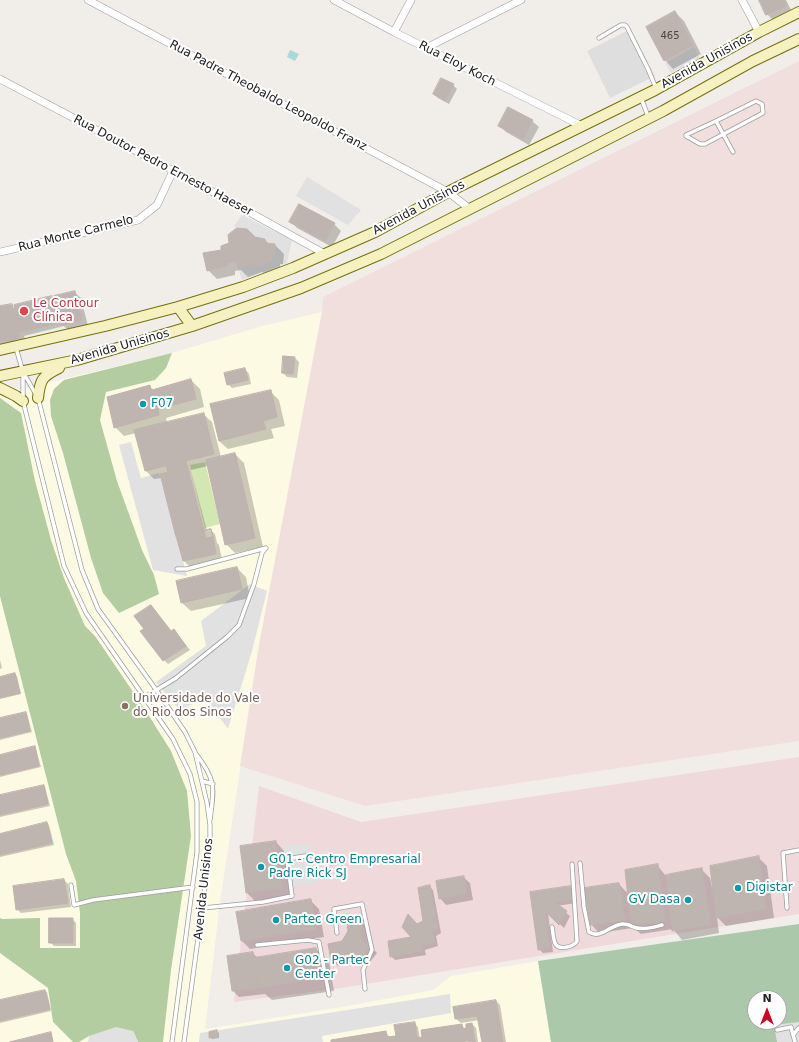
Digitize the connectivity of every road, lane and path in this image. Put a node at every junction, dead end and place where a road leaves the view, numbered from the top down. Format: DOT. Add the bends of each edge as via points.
graph roads {
  1 [pos="88,0"];
  2 [pos="334,0"];
  3 [pos="411,0"];
  4 [pos="520,0"];
  5 [pos="742,0"];
  6 [pos="799,12"];
  7 [pos="394,32"];
  8 [pos="759,32"];
  9 [pos="599,38"];
  10 [pos="799,39"];
  11 [pos="426,48"];
  12 [pos="0,80"];
  13 [pos="657,89"];
  14 [pos="640,97"];
  15 [pos="648,117"];
  16 [pos="716,121"];
  17 [pos="582,126"];
  18 [pos="724,135"];
  19 [pos="733,152"];
  20 [pos="173,171"];
  21 [pos="448,192"];
  22 [pos="470,209"];
  23 [pos="0,252"];
  24 [pos="325,254"];
  25 [pos="178,307"];
  26 [pos="192,326"];
  27 [pos="16,347"];
  28 [pos="0,350"];
  29 [pos="77,360"];
  30 [pos="23,372"];
  31 [pos="0,376"];
  32 [pos="0,388"];
  33 [pos="38,398"];
  34 [pos="23,401"];
  35 [pos="266,548"];
  36 [pos="261,551"];
  37 [pos="177,569"];
  38 [pos="157,690"];
  39 [pos="145,697"];
  40 [pos="195,752"];
  41 [pos="202,781"];
  42 [pos="213,784"];
  43 [pos="210,825"];
  44 [pos="799,850"];
  45 [pos="311,855"];
  46 [pos="580,863"];
  47 [pos="572,864"];
  48 [pos="71,884"];
  49 [pos="193,887"];
  50 [pos="203,908"];
  51 [pos="787,908"];
  52 [pos="662,925"];
  53 [pos="552,927"];
  54 [pos="337,933"];
  55 [pos="257,945"];
  56 [pos="365,989"];
  57 [pos="329,994"];
  58 [pos="787,1028"];
  59 [pos="799,1028"];
  60 [pos="793,1035"];
  61 [pos="172,1042"];
  62 [pos="184,1042"];
  63 [pos="795,1042"];
  1 -- 21 [label="street, Rua Padre Theobaldo Leopoldo Franz"];
  2 -- 7 [label="street, Rua Eloy Koch"];
  3 -- 7 [label="street"];
  4 -- 11 [label="street"];
  5 -- 8 [label="street"];
  6 -- 8 [label="main road, Avenida Unisinos"];
  7 -- 11 [label="street, Rua Eloy Koch"];
  8 -- 13 [label="main road, Avenida Unisinos"];
  9 -- 13 [label="lane" via="625,25"];
  10 -- 15 [label="main road, Avenida Unisinos"];
  11 -- 17 [label="street, Rua Eloy Koch"];
  12 -- 20 [label="street, Rua Doutor Pedro Ernesto Haeser"];
  13 -- 14 [label="main road, Avenida Unisinos"];
  14 -- 15 [label="lane"];
  14 -- 17 [label="main road, Avenida Unisinos"];
  15 -- 22 [label="main road, Avenida Unisinos"];
  16 -- 18 [label="lane"];
  16 -- 18 [label="lane" via="686,136 702,144"];
  16 -- 18 [label="lane" via="756,101 762,104 763,113"];
  17 -- 21 [label="main road, Avenida Unisinos"];
  18 -- 19 [label="lane"];
  20 -- 23 [label="street, Rua Monte Carmelo" via="157,205 138,220"];
  20 -- 24 [label="street, Rua Doutor Pedro Ernesto Haeser"];
  21 -- 22 [label="street, Rua Padre Theobaldo Leopoldo Franz"];
  21 -- 24 [label="main road, Avenida Unisinos" via="375,232"];
  22 -- 26 [label="main road, Avenida Unisinos" via="345,270"];
  24 -- 25 [label="main road, Avenida Unisinos" via="243,287"];
  25 -- 26 [label="main road"];
  25 -- 27 [label="main road, Avenida Unisinos"];
  26 -- 29 [label="main road, Avenida Unisinos"];
  27 -- 28 [label="main road, Avenida Unisinos"];
  27 -- 30 [label="lane, Avenida Unisinos"];
  29 -- 30 [label="main road, Avenida Unisinos"];
  29 -- 33 [label="main road" via="42,379"];
  30 -- 31 [label="main road, Avenida Unisinos"];
  30 -- 33 [label="lane, Avenida Unisinos"];
  30 -- 34 [label="lane, Avenida Unisinos"];
  32 -- 34 [label="main road"];
  33 -- 38 [label="lane, Avenida Unisinos" via="82,570 92,596 98,610"];
  34 -- 39 [label="lane, Avenida Unisinos" via="64,566 86,613"];
  35 -- 36 [label="lane"];
  36 -- 37 [label="lane" via="187,569"];
  36 -- 38 [label="lane" via="254,584 239,625 201,659"];
  38 -- 39 [label="lane"];
  38 -- 40 [label="lane, Avenida Unisinos"];
  39 -- 49 [label="lane, Avenida Unisinos" via="173,739 190,774 197,802 197,845"];
  40 -- 41 [label="lane, Avenida Unisinos"];
  40 -- 42 [label="lane" via="208,770"];
  41 -- 42 [label="lane"];
  41 -- 43 [label="lane, Avenida Unisinos"];
  42 -- 43 [label="lane"];
  43 -- 50 [label="lane, Avenida Unisinos" via="210,850"];
  44 -- 51 [label="lane" via="783,853"];
  45 -- 50 [label="lane" via="287,859 292,896 263,902"];
  46 -- 52 [label="lane" via="588,932 603,933 617,925 625,924 639,929"];
  47 -- 53 [label="lane" via="576,943 573,946 557,946"];
  48 -- 49 [label="lane" via="74,905 93,900"];
  49 -- 61 [label="lane, Avenida Unisinos"];
  50 -- 62 [label="lane, Avenida Unisinos"];
  54 -- 56 [label="lane" via="334,910 362,904 372,950 363,970"];
  55 -- 57 [label="lane" via="308,940 319,942"];
  58 -- 60 [label="lane" via="791,1027"];
  59 -- 60 [label="lane"];
  60 -- 63 [label="lane"];
}
